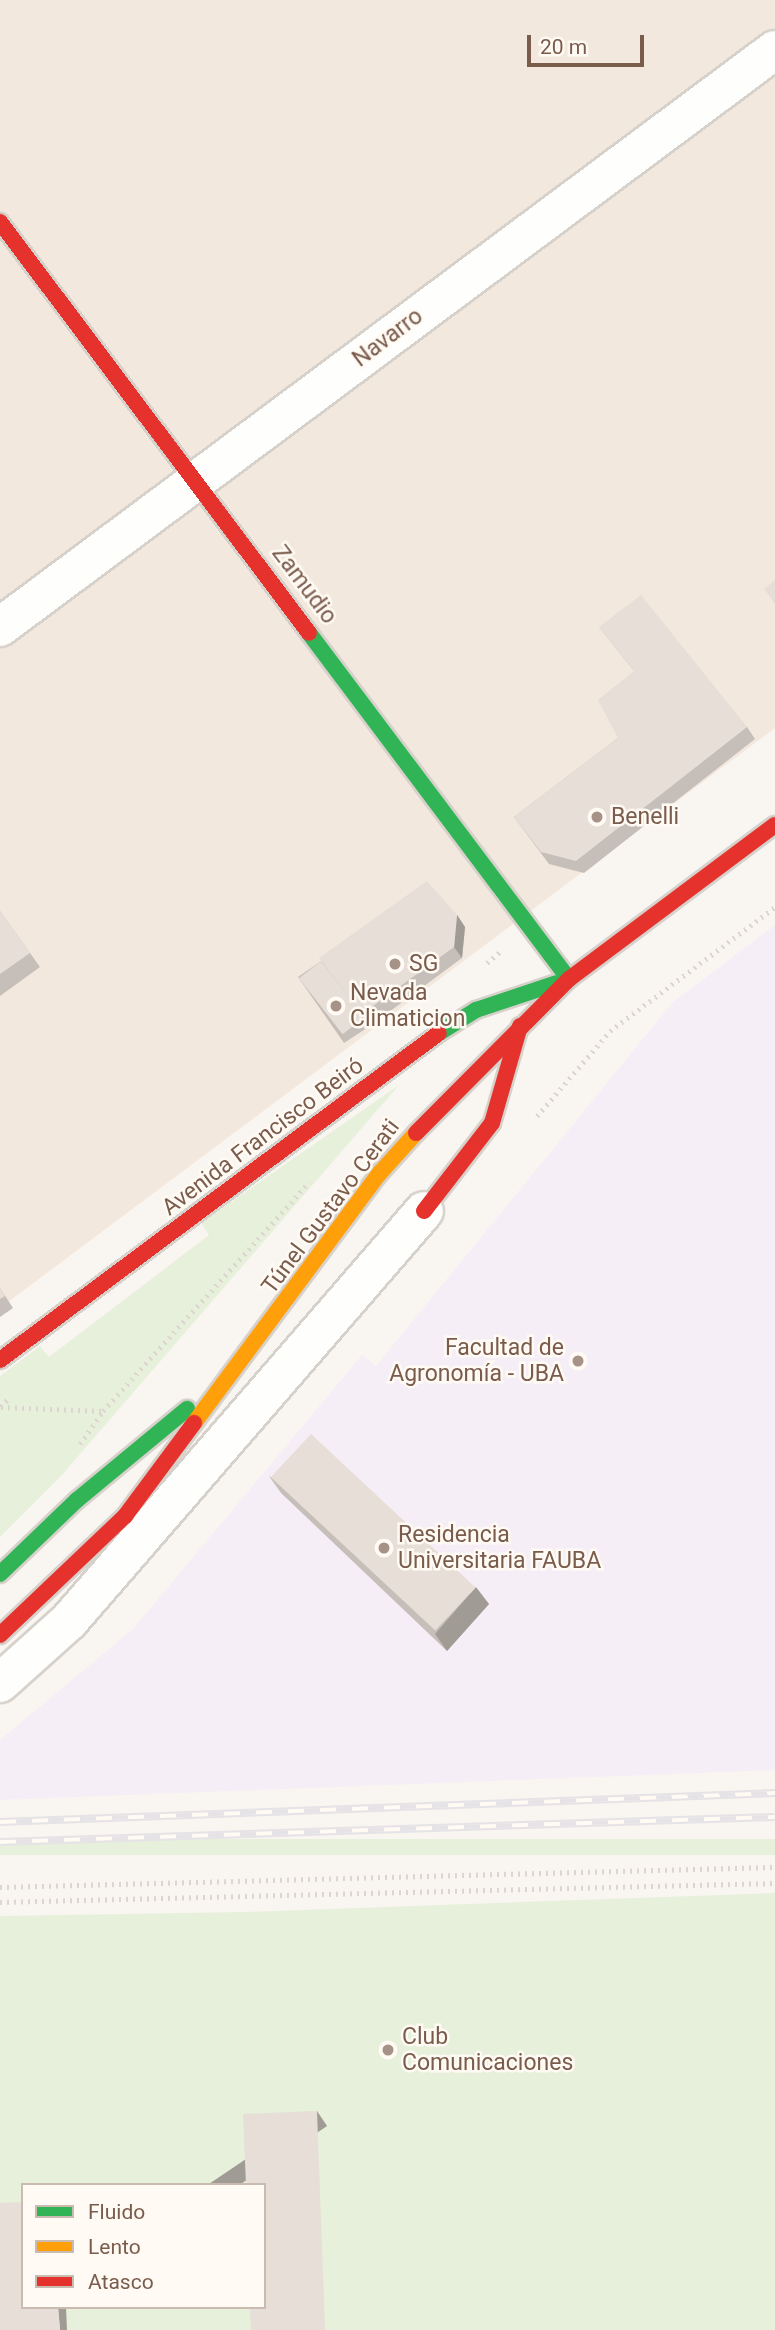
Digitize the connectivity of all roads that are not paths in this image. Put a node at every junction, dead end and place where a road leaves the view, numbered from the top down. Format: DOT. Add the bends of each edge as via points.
graph roads {
  1 [pos="775,50"];
  2 [pos="0,222"];
  3 [pos="198,480"];
  4 [pos="0,627"];
  5 [pos="775,825"];
  6 [pos="569,979"];
  7 [pos="520,1024"];
  8 [pos="424,1211"];
  9 [pos="0,1360"];
  10 [pos="243,1363"];
  11 [pos="0,1574"];
  12 [pos="0,1635"];
  13 [pos="0,1683"];
  1 -- 3 [label="street, Navarro"];
  2 -- 3 [label="main road, Zamudio"];
  3 -- 4 [label="street, Navarro"];
  3 -- 6 [label="main road, Zamudio"];
  5 -- 6 [label="main road, Avenida Francisco Beiró"];
  6 -- 7 [label="main road, Avenida Francisco Beiró"];
  6 -- 9 [label="main road, Avenida Francisco Beiró" via="476,1010 439,1033"];
  7 -- 8 [label="main road" via="492,1123"];
  7 -- 10 [label="main road, Túnel Gustavo Cerati" via="380,1173"];
  8 -- 13 [label="street" via="69,1621"];
  10 -- 11 [label="main road, Túnel Gustavo Cerati" via="77,1500"];
  10 -- 12 [label="main road, Túnel Gustavo Cerati" via="125,1516"];
}
